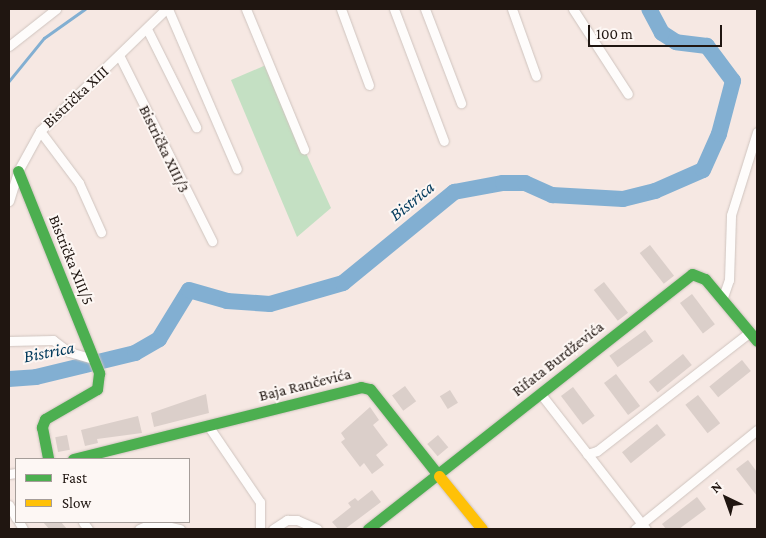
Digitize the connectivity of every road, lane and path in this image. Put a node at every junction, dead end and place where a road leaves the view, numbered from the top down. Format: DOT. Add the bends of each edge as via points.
graph roads {
  1 [pos="56,9"];
  2 [pos="167,9"];
  3 [pos="246,9"];
  4 [pos="341,9"];
  5 [pos="394,9"];
  6 [pos="425,9"];
  7 [pos="512,9"];
  8 [pos="573,9"];
  9 [pos="147,29"];
  10 [pos="9,46"];
  11 [pos="120,57"];
  12 [pos="536,76"];
  13 [pos="369,85"];
  14 [pos="628,94"];
  15 [pos="461,102"];
  16 [pos="196,127"];
  17 [pos="40,132"];
  18 [pos="757,132"];
  19 [pos="444,141"];
  20 [pos="304,149"];
  21 [pos="237,169"];
  22 [pos="14,178"];
  23 [pos="9,201"];
  24 [pos="101,232"];
  25 [pos="212,241"];
  26 [pos="723,297"];
  27 [pos="750,332"];
  28 [pos="9,341"];
  29 [pos="757,341"];
  30 [pos="94,360"];
  31 [pos="540,394"];
  32 [pos="209,427"];
  33 [pos="757,430"];
  34 [pos="587,454"];
  35 [pos="104,456"];
  36 [pos="48,458"];
  37 [pos="83,458"];
  38 [pos="439,474"];
  39 [pos="9,505"];
  40 [pos="15,516"];
  41 [pos="150,523"];
  42 [pos="641,528"];
  43 [pos="139,529"];
  44 [pos="180,529"];
  45 [pos="260,529"];
  46 [pos="273,529"];
  47 [pos="317,529"];
  48 [pos="368,529"];
  49 [pos="482,529"];
  1 -- 10 [label="street"];
  2 -- 9 [label="street, Bistrička XIII"];
  2 -- 21 [label="street"];
  3 -- 20 [label="street"];
  4 -- 13 [label="street"];
  5 -- 19 [label="street"];
  6 -- 15 [label="street"];
  7 -- 12 [label="street"];
  8 -- 14 [label="street"];
  9 -- 11 [label="street, Bistrička XIII"];
  9 -- 16 [label="street"];
  11 -- 17 [label="street, Bistrička XIII" via="62,106"];
  11 -- 25 [label="street, Bistrička XIII/3"];
  17 -- 22 [label="street, Bistrička XIII"];
  17 -- 24 [label="street" via="79,183"];
  18 -- 26 [label="street" via="731,215 729,280"];
  22 -- 23 [label="street, Bistrička XIII"];
  22 -- 30 [label="street, Bistrička XIII/5"];
  26 -- 27 [label="street, Rifata Burdževića"];
  26 -- 31 [label="street, Rifata Burdževića" via="706,279 696,274 688,276"];
  27 -- 29 [label="street, Rifata Burdževića"];
  27 -- 34 [label="street" via="597,451"];
  28 -- 30 [label="street" via="53,340 69,352"];
  30 -- 36 [label="street, Bistrička XIII/5" via="99,373 97,390 45,419 42,427"];
  31 -- 34 [label="street"];
  31 -- 38 [label="street, Rifata Burdževića"];
  32 -- 35 [label="street, Baja Rančevića"];
  32 -- 38 [label="street, Baja Rančevića" via="361,388 370,389"];
  32 -- 45 [label="street" via="260,502"];
  33 -- 42 [label="street"];
  34 -- 42 [label="street"];
  35 -- 37 [label="street, Baja Rančevića"];
  38 -- 48 [label="street, Rifata Burdževića"];
  38 -- 49 [label="street, Baja Rančevića"];
  39 -- 40 [label="street"];
  41 -- 43 [label="street"];
  41 -- 44 [label="street"];
  46 -- 47 [label="street" via="287,520 297,520"];
}
